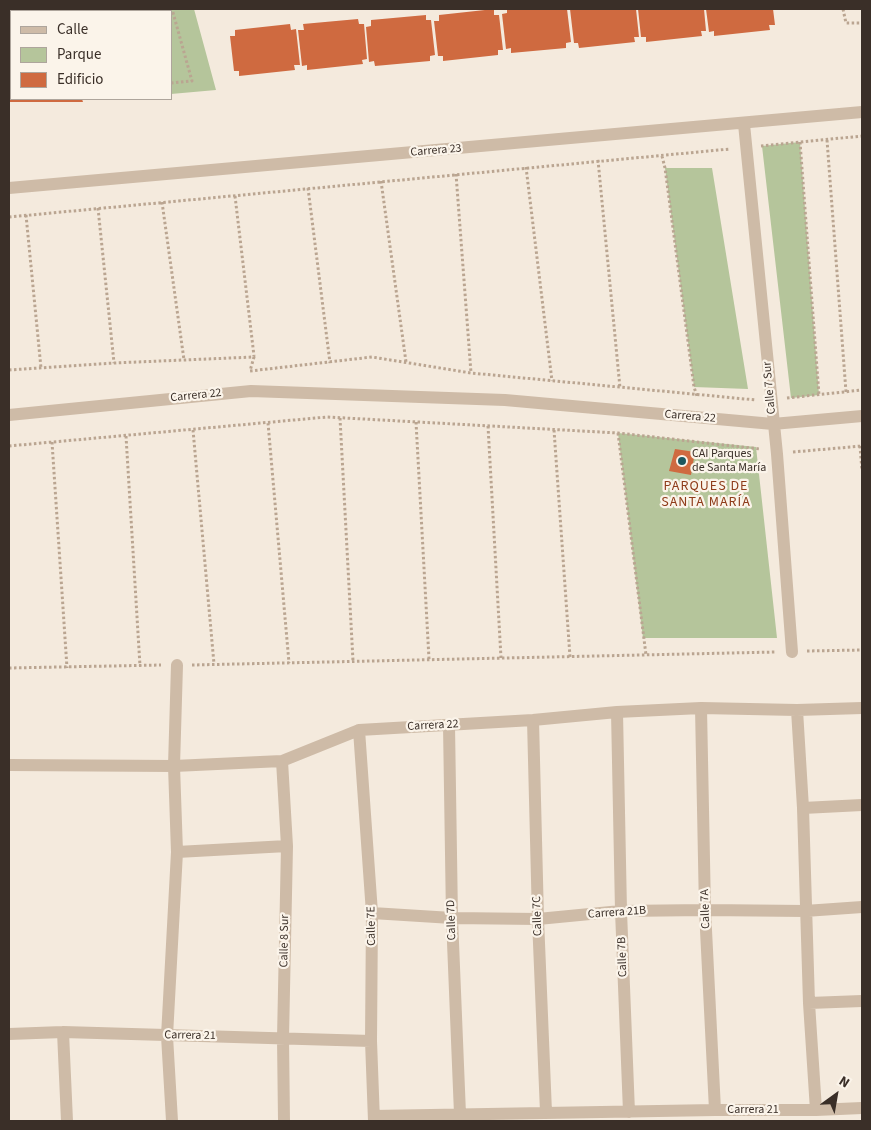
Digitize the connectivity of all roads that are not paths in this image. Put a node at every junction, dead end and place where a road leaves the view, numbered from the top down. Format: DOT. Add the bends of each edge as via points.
graph roads {
  1 [pos="862,112"];
  2 [pos="744,124"];
  3 [pos="9,188"];
  4 [pos="9,415"];
  5 [pos="862,416"];
  6 [pos="773,424"];
  7 [pos="792,652"];
  8 [pos="177,665"];
  9 [pos="701,708"];
  10 [pos="862,708"];
  11 [pos="797,710"];
  12 [pos="617,712"];
  13 [pos="533,720"];
  14 [pos="449,725"];
  15 [pos="359,730"];
  16 [pos="282,761"];
  17 [pos="9,765"];
  18 [pos="174,766"];
  19 [pos="862,805"];
  20 [pos="803,808"];
  21 [pos="287,846"];
  22 [pos="177,852"];
  23 [pos="862,907"];
  24 [pos="705,910"];
  25 [pos="621,911"];
  26 [pos="806,911"];
  27 [pos="372,913"];
  28 [pos="452,918"];
  29 [pos="538,919"];
  30 [pos="862,1002"];
  31 [pos="809,1003"];
  32 [pos="63,1032"];
  33 [pos="9,1034"];
  34 [pos="167,1036"];
  35 [pos="283,1038"];
  36 [pos="371,1041"];
  37 [pos="862,1108"];
  38 [pos="715,1110"];
  39 [pos="816,1110"];
  40 [pos="546,1112"];
  41 [pos="629,1112"];
  42 [pos="460,1114"];
  43 [pos="374,1119"];
  44 [pos="67,1121"];
  45 [pos="172,1121"];
  46 [pos="284,1121"];
  1 -- 2 [label="street, Carrera 23"];
  2 -- 3 [label="street, Carrera 23"];
  2 -- 6 [label="street, Calle 7 Sur"];
  4 -- 6 [label="street, Carrera 22" via="251,391 505,400"];
  5 -- 6 [label="street, Carrera 22"];
  6 -- 7 [label="street, Calle 7 Sur"];
  8 -- 18 [label="street"];
  9 -- 11 [label="street, Carrera 22"];
  9 -- 12 [label="street, Carrera 22"];
  9 -- 24 [label="street, Calle 7A"];
  10 -- 11 [label="street, Carrera 22"];
  11 -- 20 [label="street"];
  12 -- 13 [label="street, Carrera 22"];
  12 -- 25 [label="street, Calle 7B"];
  13 -- 14 [label="street, Carrera 22"];
  13 -- 29 [label="street, Calle 7C"];
  14 -- 15 [label="street, Carrera 22"];
  14 -- 28 [label="street, Calle 7D"];
  15 -- 16 [label="street, Carrera 22"];
  15 -- 27 [label="street, Calle 7E"];
  16 -- 18 [label="street, Carrera 22"];
  16 -- 21 [label="street, Calle 8 Sur"];
  17 -- 18 [label="street, Carrera 22"];
  18 -- 22 [label="street"];
  19 -- 20 [label="street"];
  20 -- 26 [label="street"];
  21 -- 22 [label="street"];
  21 -- 35 [label="street, Calle 8 Sur"];
  22 -- 34 [label="street"];
  23 -- 26 [label="street, Carrera 21B"];
  24 -- 25 [label="street, Carrera 21B"];
  24 -- 26 [label="street, Carrera 21B"];
  24 -- 38 [label="street, Calle 7A"];
  25 -- 29 [label="street, Carrera 21B"];
  25 -- 41 [label="street, Calle 7B"];
  26 -- 31 [label="street"];
  27 -- 28 [label="street, Carrera 21B"];
  27 -- 36 [label="street, Calle 7E"];
  28 -- 29 [label="street, Carrera 21B"];
  28 -- 42 [label="street, Calle 7D"];
  29 -- 40 [label="street, Calle 7C"];
  30 -- 31 [label="street"];
  31 -- 39 [label="street"];
  32 -- 33 [label="street, Carrera 21"];
  32 -- 34 [label="street, Carrera 21"];
  32 -- 44 [label="street"];
  34 -- 35 [label="street, Carrera 21"];
  34 -- 45 [label="street"];
  35 -- 36 [label="street, Carrera 21"];
  35 -- 46 [label="street, Calle 8 Sur"];
  36 -- 43 [label="street, Calle 7E"];
  37 -- 39 [label="street, Carrera 21"];
  38 -- 39 [label="street, Carrera 21"];
  38 -- 41 [label="street, Carrera 21"];
  40 -- 41 [label="street, Carrera 21"];
  40 -- 42 [label="street, Carrera 21"];
  42 -- 43 [label="street, Carrera 21"];
}
